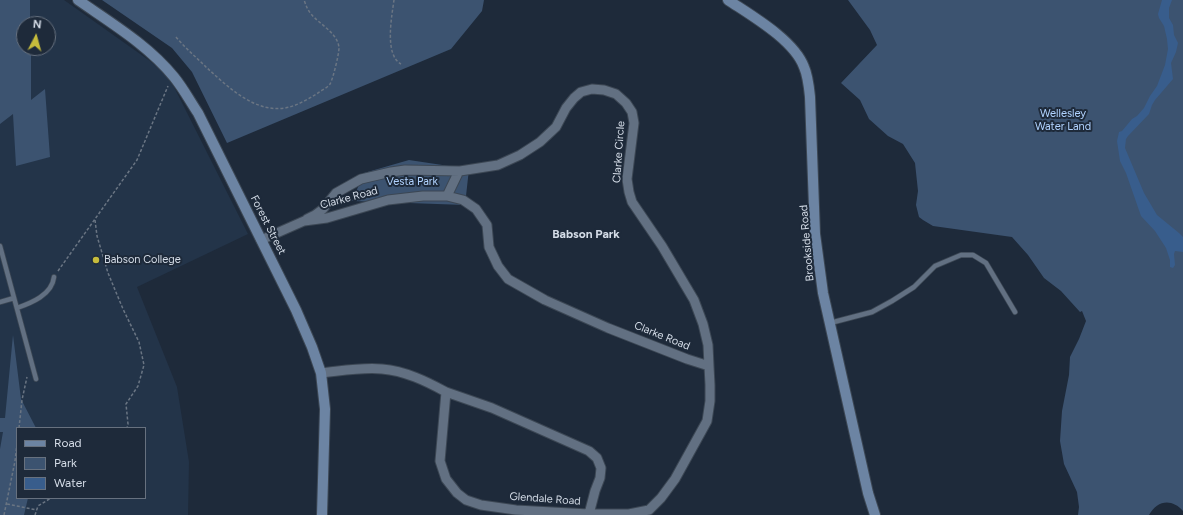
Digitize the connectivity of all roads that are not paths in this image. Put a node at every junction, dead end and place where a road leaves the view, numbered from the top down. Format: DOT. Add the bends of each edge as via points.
graph roads {
  1 [pos="78,0"];
  2 [pos="728,0"];
  3 [pos="459,171"];
  4 [pos="447,196"];
  5 [pos="304,221"];
  6 [pos="262,240"];
  7 [pos="0,246"];
  8 [pos="54,277"];
  9 [pos="14,298"];
  10 [pos="0,302"];
  11 [pos="17,308"];
  12 [pos="1015,312"];
  13 [pos="830,323"];
  14 [pos="709,366"];
  15 [pos="321,373"];
  16 [pos="36,379"];
  17 [pos="446,392"];
  18 [pos="589,514"];
  19 [pos="322,515"];
  20 [pos="876,515"];
  1 -- 6 [label="street, Forest Street" via="131,38 173,75 198,113"];
  2 -- 13 [label="street, Brookside Road" via="778,35 798,54 805,67 810,97 815,234"];
  3 -- 4 [label="street"];
  3 -- 5 [label="street, Clarke Circle" via="405,170 361,179 336,193 323,209"];
  3 -- 14 [label="street, Clarke Circle" via="498,166 520,155 540,142 556,127 566,108 581,92 592,88 616,94 632,112 634,123 627,179 632,202 694,300 708,345"];
  4 -- 5 [label="street, Clarke Road" via="388,200 327,218"];
  4 -- 14 [label="street, Clarke Road" via="463,200 476,209 487,225 489,247 508,279 545,300 608,328"];
  5 -- 6 [label="street, Clarke Road"];
  6 -- 15 [label="street, Forest Street" via="296,310"];
  7 -- 9 [label="lane"];
  8 -- 11 [label="lane" via="54,283 40,298"];
  9 -- 10 [label="lane"];
  9 -- 11 [label="lane"];
  11 -- 16 [label="lane"];
  12 -- 13 [label="lane" via="986,264 973,255 961,254 935,266 914,287 872,312"];
  13 -- 20 [label="street, Brookside Road" via="868,493"];
  14 -- 18 [label="street" via="710,401 707,421 675,479 661,498 649,510 629,514"];
  15 -- 17 [label="street, Glendale Road" via="363,368 383,369 428,382"];
  15 -- 19 [label="street, Forest Street" via="325,408"];
  17 -- 18 [label="street, Glendale Road" via="492,408 588,451 597,458 601,468 600,478"];
  17 -- 18 [label="street, Glendale Road" via="440,461 446,479 456,492 466,500 481,505 516,510"];
}
